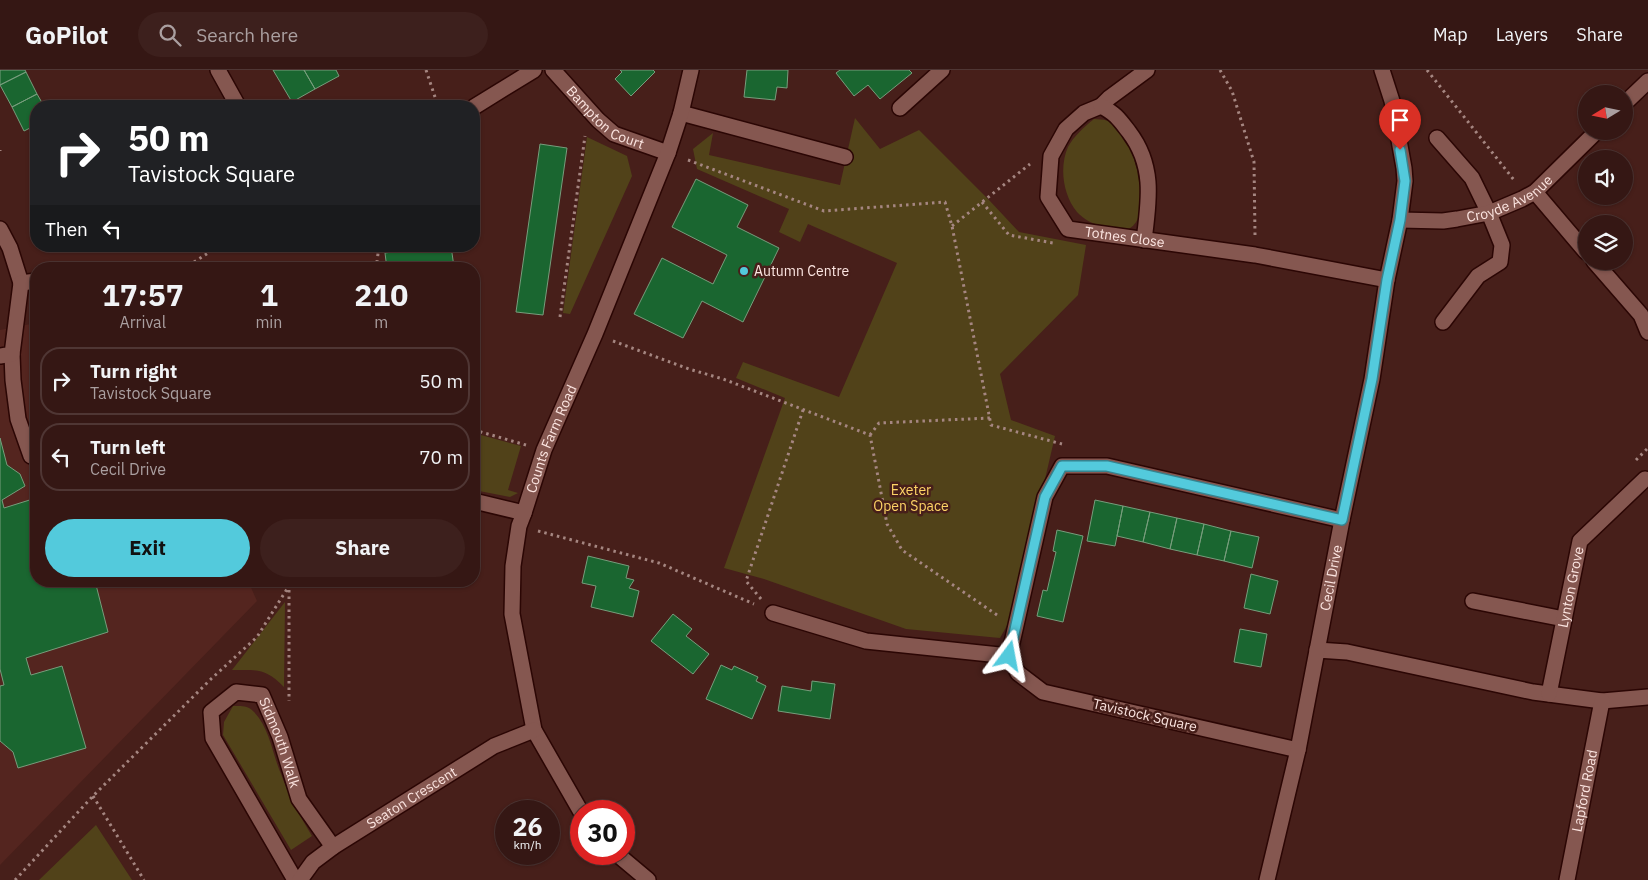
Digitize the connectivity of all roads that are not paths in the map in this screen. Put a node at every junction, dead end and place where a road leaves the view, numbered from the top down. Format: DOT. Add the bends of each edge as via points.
graph roads {
  1 [pos="218,70"];
  2 [pos="534,70"];
  3 [pos="553,70"];
  4 [pos="691,70"];
  5 [pos="942,70"];
  6 [pos="1147,70"];
  7 [pos="1382,70"];
  8 [pos="1648,80"];
  9 [pos="1633,95"];
  10 [pos="235,100"];
  11 [pos="480,104"];
  12 [pos="1101,106"];
  13 [pos="900,108"];
  14 [pos="681,113"];
  15 [pos="1437,138"];
  16 [pos="1587,140"];
  17 [pos="668,152"];
  18 [pos="845,156"];
  19 [pos="1528,196"];
  20 [pos="1490,213"];
  21 [pos="1400,220"];
  22 [pos="0,229"];
  23 [pos="1144,240"];
  24 [pos="1578,244"];
  25 [pos="1602,270"];
  26 [pos="1387,280"];
  27 [pos="30,282"];
  28 [pos="21,283"];
  29 [pos="1442,322"];
  30 [pos="1648,332"];
  31 [pos="6,355"];
  32 [pos="30,453"];
  33 [pos="1645,479"];
  34 [pos="480,503"];
  35 [pos="522,519"];
  36 [pos="1342,520"];
  37 [pos="1473,601"];
  38 [pos="773,613"];
  39 [pos="1564,619"];
  40 [pos="1317,650"];
  41 [pos="1009,656"];
  42 [pos="1549,694"];
  43 [pos="1648,697"];
  44 [pos="1602,701"];
  45 [pos="534,730"];
  46 [pos="1298,750"];
  47 [pos="574,800"];
  48 [pos="333,847"];
  49 [pos="630,865"];
  50 [pos="296,880"];
  51 [pos="300,880"];
  52 [pos="648,880"];
  53 [pos="1267,880"];
  54 [pos="1567,880"];
  1 -- 10 [label="street"];
  2 -- 11 [label="street"];
  3 -- 17 [label="street, Bampton Court" via="614,134"];
  4 -- 14 [label="street, Counts Farm Road"];
  5 -- 13 [label="street"];
  6 -- 12 [label="street, Totnes Close"];
  7 -- 21 [label="street, Cecil Drive" via="1392,101 1404,168"];
  8 -- 9 [label="street"];
  12 -- 23 [label="street" via="1115,114 1140,146 1149,195"];
  12 -- 23 [label="street, Totnes Close" via="1084,113 1066,129 1051,156 1048,197 1068,228"];
  14 -- 17 [label="street, Counts Farm Road"];
  14 -- 18 [label="street"];
  15 -- 20 [label="street" via="1472,178"];
  16 -- 19 [label="street, Croyde Avenue"];
  17 -- 35 [label="street, Counts Farm Road" via="595,334 544,450"];
  19 -- 20 [label="street, Croyde Avenue"];
  19 -- 24 [label="street"];
  20 -- 21 [label="street, Croyde Avenue" via="1443,221"];
  20 -- 29 [label="street" via="1502,246 1500,262 1478,276"];
  21 -- 26 [label="street, Cecil Drive"];
  22 -- 28 [label="street"];
  23 -- 26 [label="street, Totnes Close" via="1255,255"];
  25 -- 30 [label="street" via="1641,315"];
  26 -- 36 [label="street, Cecil Drive" via="1372,379"];
  27 -- 28 [label="street"];
  28 -- 31 [label="street"];
  31 -- 32 [label="street" via="18,419"];
  33 -- 39 [label="street, Lynton Grove" via="1580,541"];
  34 -- 35 [label="street"];
  35 -- 45 [label="street, Counts Farm Road" via="513,566 512,614"];
  36 -- 40 [label="street, Cecil Drive"];
  36 -- 41 [label="street" via="1107,466 1062,466 1045,497"];
  37 -- 39 [label="street"];
  38 -- 41 [label="street" via="866,641"];
  39 -- 42 [label="street, Lynton Grove"];
  40 -- 42 [label="street" via="1347,652"];
  40 -- 46 [label="street, Cecil Drive"];
  41 -- 46 [label="street, Tavistock Square" via="1018,673 1043,692"];
  42 -- 44 [label="street"];
  43 -- 44 [label="street"];
  44 -- 54 [label="street, Lapford Road"];
  45 -- 47 [label="street, Counts Farm Road"];
  45 -- 48 [label="street, Seaton Crescent" via="494,746"];
  46 -- 53 [label="street, Cecil Drive"];
  48 -- 50 [label="street, Sidmouth Walk" via="300,799 262,695 236,692 211,712 213,738"];
  48 -- 51 [label="street, Seaton Crescent" via="313,862"];
  49 -- 52 [label="street"];
}
